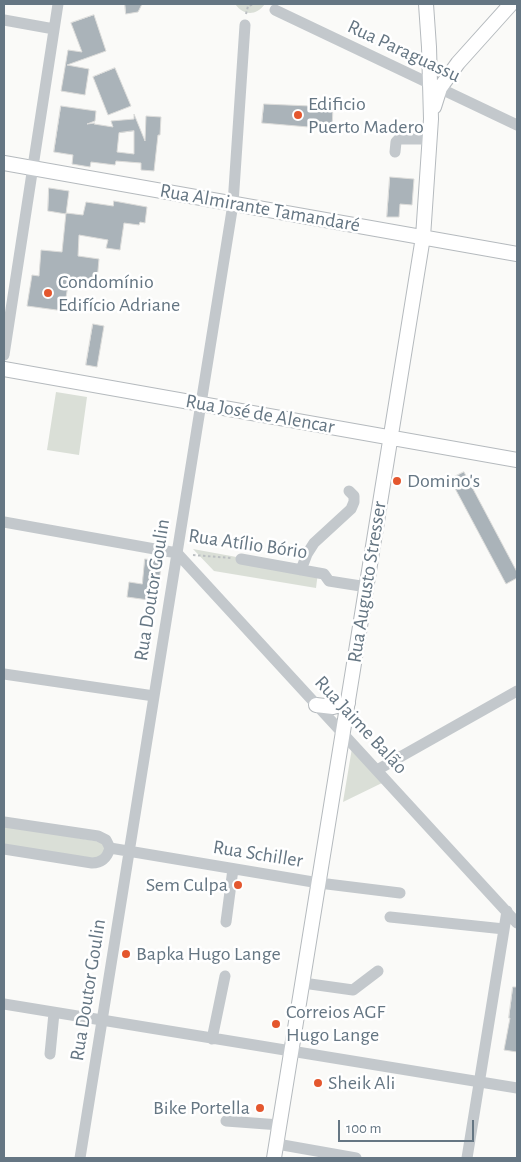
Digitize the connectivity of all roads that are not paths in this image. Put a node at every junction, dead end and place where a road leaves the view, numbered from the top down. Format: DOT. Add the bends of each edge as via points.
graph roads {
  1 [pos="58,4"];
  2 [pos="426,4"];
  3 [pos="511,4"];
  4 [pos="275,10"];
  5 [pos="4,20"];
  6 [pos="246,20"];
  7 [pos="54,29"];
  8 [pos="429,47"];
  9 [pos="458,62"];
  10 [pos="435,86"];
  11 [pos="517,125"];
  12 [pos="429,139"];
  13 [pos="395,152"];
  14 [pos="4,163"];
  15 [pos="33,168"];
  16 [pos="234,204"];
  17 [pos="423,237"];
  18 [pos="517,254"];
  19 [pos="4,355"];
  20 [pos="4,369"];
  21 [pos="201,404"];
  22 [pos="391,437"];
  23 [pos="517,460"];
  24 [pos="349,490"];
  25 [pos="4,522"];
  26 [pos="177,553"];
  27 [pos="241,559"];
  28 [pos="301,570"];
  29 [pos="367,587"];
  30 [pos="4,674"];
  31 [pos="517,691"];
  32 [pos="154,696"];
  33 [pos="348,703"];
  34 [pos="316,704"];
  35 [pos="343,733"];
  36 [pos="377,770"];
  37 [pos="4,822"];
  38 [pos="110,848"];
  39 [pos="4,850"];
  40 [pos="129,852"];
  41 [pos="233,869"];
  42 [pos="319,883"];
  43 [pos="400,893"];
  44 [pos="507,911"];
  45 [pos="390,917"];
  46 [pos="226,922"];
  47 [pos="517,923"];
  48 [pos="504,929"];
  49 [pos="378,971"];
  50 [pos="226,976"];
  51 [pos="303,983"];
  52 [pos="4,1004"];
  53 [pos="54,1013"];
  54 [pos="102,1020"];
  55 [pos="212,1038"];
  56 [pos="292,1052"];
  57 [pos="50,1054"];
  58 [pos="479,1082"];
  59 [pos="517,1088"];
  60 [pos="226,1120"];
  61 [pos="280,1126"];
  62 [pos="276,1144"];
  63 [pos="80,1158"];
  64 [pos="274,1158"];
  65 [pos="356,1158"];
  66 [pos="468,1158"];
  1 -- 7 [label="street"];
  2 -- 8 [label="main road"];
  3 -- 9 [label="main road"];
  4 -- 10 [label="street, Rua Paraguassu"];
  5 -- 7 [label="street"];
  6 -- 16 [label="street, Rua Doutor Goulin"];
  7 -- 15 [label="street"];
  8 -- 9 [label="main road" via="441,62"];
  8 -- 10 [label="main road"];
  9 -- 10 [label="main road"];
  10 -- 11 [label="street, Rua Paraguassu"];
  10 -- 12 [label="main road, Rua Augusto Stresser"];
  12 -- 13 [label="street" via="399,139"];
  12 -- 17 [label="main road, Rua Augusto Stresser"];
  14 -- 15 [label="main road, Rua Almirante Tamandaré"];
  15 -- 16 [label="main road, Rua Almirante Tamandaré"];
  15 -- 19 [label="street"];
  16 -- 17 [label="main road, Rua Almirante Tamandaré"];
  16 -- 21 [label="street, Rua Doutor Goulin"];
  17 -- 18 [label="main road, Rua Almirante Tamandaré"];
  17 -- 22 [label="main road, Rua Augusto Stresser"];
  20 -- 21 [label="main road, Rua José de Alencar"];
  21 -- 22 [label="main road, Rua José de Alencar"];
  21 -- 26 [label="street, Rua Doutor Goulin"];
  22 -- 23 [label="main road, Rua José de Alencar"];
  22 -- 29 [label="main road, Rua Augusto Stresser"];
  24 -- 28 [label="street" via="354,496 350,509 314,543"];
  25 -- 26 [label="street, Rua Atílio Bório"];
  26 -- 32 [label="street, Rua Doutor Goulin"];
  26 -- 34 [label="street, Rua Jaime Balão"];
  27 -- 28 [label="street, Rua Atílio Bório"];
  28 -- 29 [label="street, Rua Atílio Bório" via="324,574 329,580"];
  29 -- 33 [label="main road, Rua Augusto Stresser"];
  30 -- 32 [label="street"];
  31 -- 36 [label="street"];
  32 -- 40 [label="street, Rua Doutor Goulin"];
  33 -- 34 [label="main road" via="333,706"];
  33 -- 35 [label="main road, Rua Augusto Stresser"];
  34 -- 35 [label="street, Rua Jaime Balão"];
  35 -- 36 [label="street, Rua Jaime Balão"];
  35 -- 42 [label="main road, Rua Augusto Stresser"];
  36 -- 44 [label="street, Rua Jaime Balão"];
  37 -- 38 [label="street, Rua Schiller" via="98,836 106,840"];
  38 -- 39 [label="street" via="98,863"];
  38 -- 40 [label="street, Rua Schiller"];
  40 -- 41 [label="street, Rua Schiller"];
  40 -- 54 [label="street, Rua Doutor Goulin"];
  41 -- 42 [label="street, Rua Schiller"];
  41 -- 46 [label="street"];
  42 -- 43 [label="street, Rua Schiller"];
  42 -- 51 [label="main road, Rua Augusto Stresser"];
  44 -- 47 [label="street, Rua Jaime Balão"];
  44 -- 48 [label="street"];
  45 -- 48 [label="street"];
  48 -- 58 [label="street"];
  49 -- 51 [label="street" via="353,990"];
  50 -- 55 [label="street"];
  51 -- 56 [label="main road, Rua Augusto Stresser"];
  52 -- 53 [label="street"];
  53 -- 54 [label="street"];
  53 -- 57 [label="street"];
  54 -- 55 [label="street"];
  54 -- 63 [label="street, Rua Doutor Goulin"];
  55 -- 56 [label="street"];
  56 -- 58 [label="street"];
  56 -- 61 [label="main road, Rua Augusto Stresser"];
  58 -- 59 [label="street"];
  58 -- 66 [label="street"];
  60 -- 61 [label="street"];
  61 -- 62 [label="main road, Rua Augusto Stresser"];
  62 -- 64 [label="main road, Rua Augusto Stresser"];
  62 -- 65 [label="street"];
}
